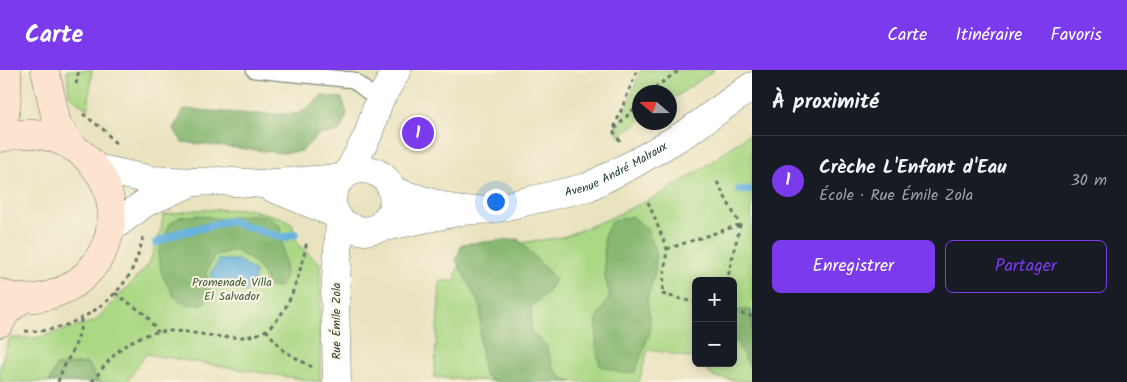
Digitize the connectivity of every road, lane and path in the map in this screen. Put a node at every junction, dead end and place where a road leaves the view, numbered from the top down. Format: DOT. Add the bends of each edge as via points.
graph roads {
  1 [pos="7,70"];
  2 [pos="46,70"];
  3 [pos="254,70"];
  4 [pos="397,70"];
  5 [pos="637,70"];
  6 [pos="680,70"];
  7 [pos="658,85"];
  8 [pos="752,86"];
  9 [pos="379,101"];
  10 [pos="632,111"];
  11 [pos="81,112"];
  12 [pos="613,131"];
  13 [pos="368,135"];
  14 [pos="0,138"];
  15 [pos="70,144"];
  16 [pos="624,146"];
  17 [pos="96,168"];
  18 [pos="345,175"];
  19 [pos="136,176"];
  20 [pos="194,182"];
  21 [pos="384,182"];
  22 [pos="717,182"];
  23 [pos="262,184"];
  24 [pos="648,202"];
  25 [pos="462,211"];
  26 [pos="338,218"];
  27 [pos="740,225"];
  28 [pos="110,229"];
  29 [pos="372,230"];
  30 [pos="306,241"];
  31 [pos="667,249"];
  32 [pos="338,260"];
  33 [pos="728,277"];
  34 [pos="115,293"];
  35 [pos="12,295"];
  36 [pos="692,302"];
  37 [pos="737,313"];
  38 [pos="752,316"];
  39 [pos="11,327"];
  40 [pos="266,330"];
  41 [pos="158,332"];
  42 [pos="58,382"];
  43 [pos="92,382"];
  44 [pos="337,382"];
  1 -- 14 [label="main road" via="8,101"];
  2 -- 15 [label="main road" via="57,124"];
  3 -- 9 [label="lane" via="353,80"];
  4 -- 9 [label="street"];
  5 -- 12 [label="path"];
  6 -- 7 [label="path"];
  8 -- 25 [label="street, Avenue André Malraux" via="688,132 588,186 494,209"];
  9 -- 13 [label="street"];
  10 -- 12 [label="path"];
  11 -- 19 [label="path" via="104,130"];
  12 -- 16 [label="path"];
  13 -- 18 [label="street"];
  13 -- 21 [label="street"];
  14 -- 15 [label="main road" via="40,134"];
  15 -- 17 [label="main road"];
  17 -- 19 [label="street"];
  17 -- 28 [label="main road" via="109,197"];
  18 -- 21 [label="street" via="366,169"];
  18 -- 23 [label="street"];
  18 -- 26 [label="street" via="332,193 333,208"];
  19 -- 20 [label="street"];
  20 -- 23 [label="street"];
  20 -- 28 [label="street" via="145,203"];
  21 -- 25 [label="street, Avenue André Malraux"];
  21 -- 29 [label="street" via="394,207 388,219"];
  22 -- 27 [label="path"];
  23 -- 26 [label="street"];
  24 -- 31 [label="path"];
  25 -- 29 [label="street, Avenue André Malraux"];
  26 -- 29 [label="street" via="352,230"];
  26 -- 32 [label="street, Rue Émile Zola"];
  27 -- 31 [label="path"];
  27 -- 33 [label="path"];
  28 -- 35 [label="main road" via="99,258 80,280 63,291 43,297"];
  29 -- 32 [label="street"];
  30 -- 40 [label="path" via="302,265 287,304"];
  31 -- 36 [label="path" via="662,294"];
  32 -- 44 [label="street, Rue Émile Zola" via="335,295"];
  34 -- 41 [label="path" via="146,315"];
  35 -- 39 [label="main road" via="7,311"];
  37 -- 38 [label="path"];
  39 -- 42 [label="path" via="36,332 81,318 78,341"];
  40 -- 41 [label="path" via="231,338 169,330"];
  40 -- 44 [label="path" via="284,351"];
  41 -- 43 [label="path" via="120,348"];
}
